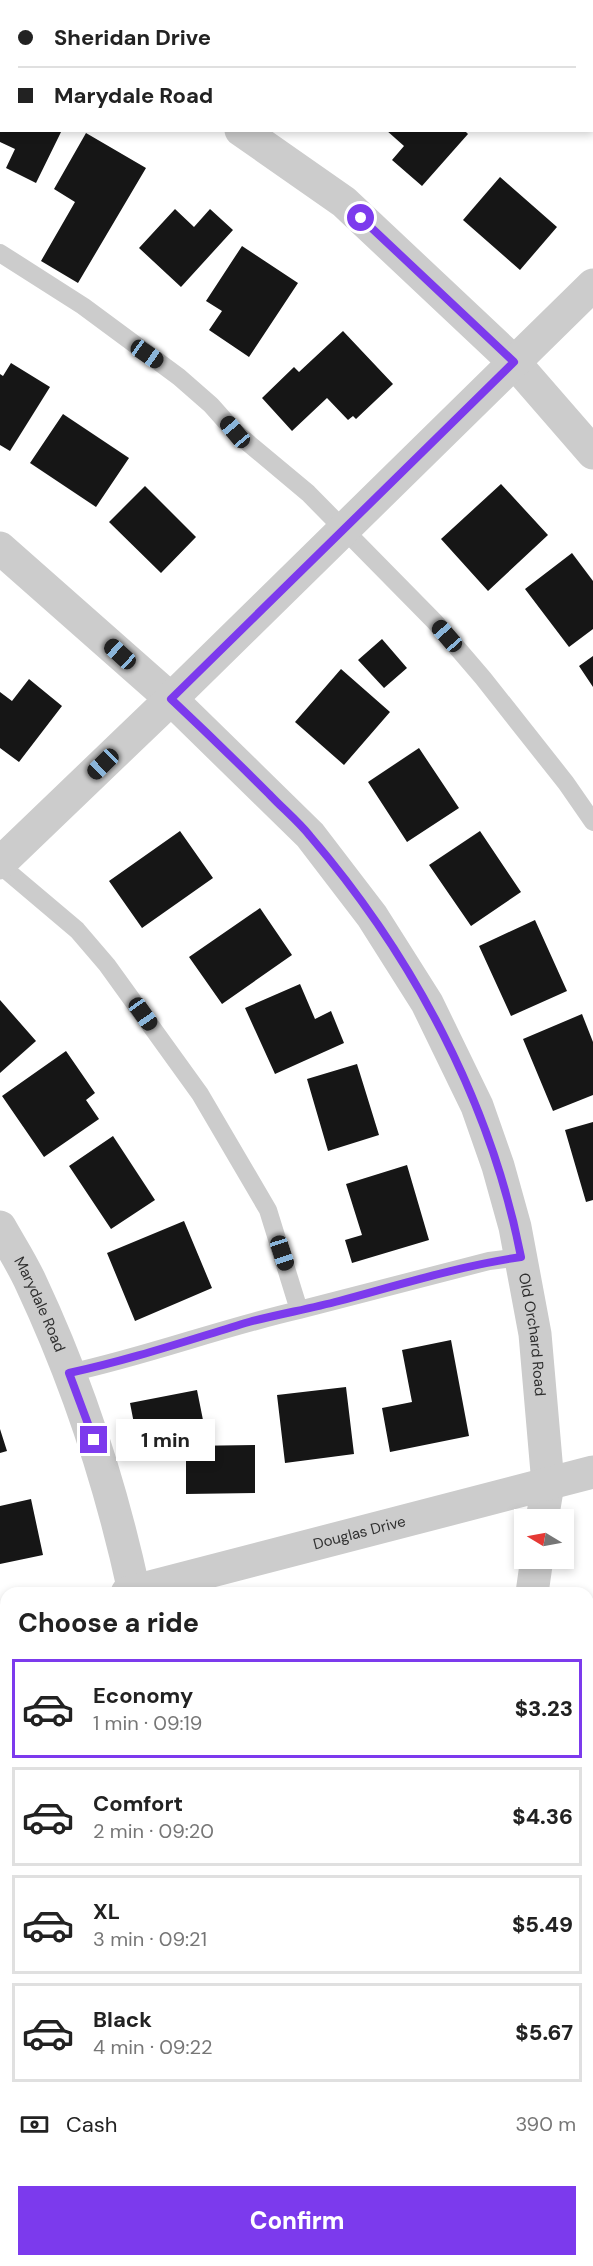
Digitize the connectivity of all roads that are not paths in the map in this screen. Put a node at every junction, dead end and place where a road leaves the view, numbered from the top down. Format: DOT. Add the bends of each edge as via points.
graph roads {
  1 [pos="244,132"];
  2 [pos="0,253"];
  3 [pos="593,285"];
  4 [pos="514,362"];
  5 [pos="593,453"];
  6 [pos="344,529"];
  7 [pos="0,548"];
  8 [pos="171,699"];
  9 [pos="593,822"];
  10 [pos="0,864"];
  11 [pos="0,1227"];
  12 [pos="521,1257"];
  13 [pos="299,1311"];
  14 [pos="69,1373"];
  15 [pos="593,1473"];
  16 [pos="548,1484"];
  17 [pos="544,1509"];
  18 [pos="535,1569"];
  19 [pos="130,1587"];
  20 [pos="150,1587"];
  21 [pos="533,1587"];
  1 -- 4 [label="street" via="344,202"];
  2 -- 6 [label="lane" via="83,306 179,377"];
  3 -- 4 [label="street"];
  4 -- 5 [label="street"];
  4 -- 6 [label="street"];
  6 -- 8 [label="street"];
  6 -- 9 [label="lane" via="435,622 483,678"];
  7 -- 8 [label="street, Old Orchard Road"];
  8 -- 10 [label="street"];
  8 -- 12 [label="street, Old Orchard Road" via="310,835 372,916 421,993 477,1106 498,1166"];
  10 -- 13 [label="lane" via="77,930 107,964 200,1094 268,1210"];
  11 -- 14 [label="street, Marydale Road" via="31,1282"];
  12 -- 13 [label="lane" via="489,1261"];
  12 -- 16 [label="street, Old Orchard Road" via="535,1334"];
  13 -- 14 [label="lane"];
  14 -- 19 [label="street, Marydale Road" via="102,1462 121,1531"];
  15 -- 16 [label="street, Douglas Drive"];
  16 -- 17 [label="street, Old Orchard Road"];
  16 -- 20 [label="street, Douglas Drive"];
  18 -- 21 [label="street"];
}
